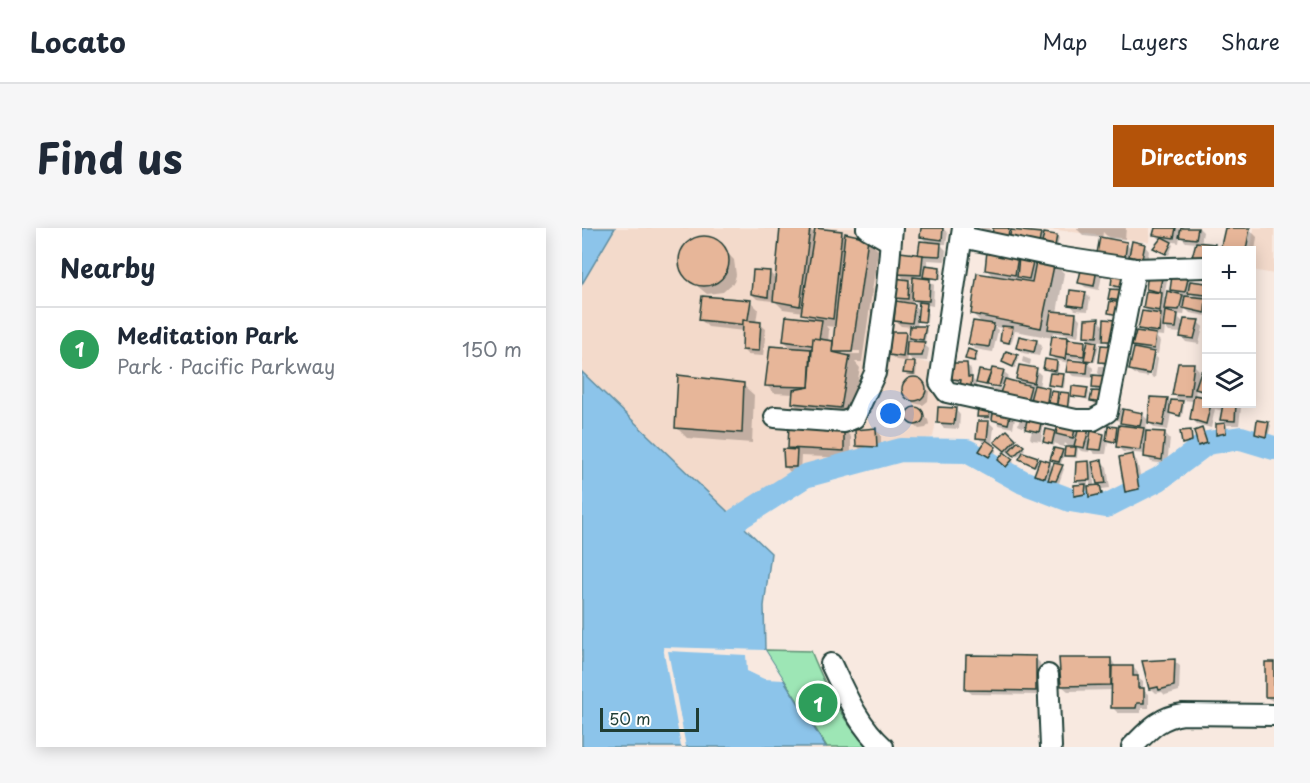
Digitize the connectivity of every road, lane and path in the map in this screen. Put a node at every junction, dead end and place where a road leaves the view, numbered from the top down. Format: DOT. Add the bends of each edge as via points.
graph roads {
  1 [pos="867,228"];
  2 [pos="962,233"];
  3 [pos="891,235"];
  4 [pos="1202,267"];
  5 [pos="1135,269"];
  6 [pos="775,417"];
  7 [pos="831,664"];
  8 [pos="1048,675"];
  9 [pos="1274,715"];
  10 [pos="883,747"];
  11 [pos="1051,747"];
  12 [pos="1132,747"];
  1 -- 3 [label="street"];
  2 -- 5 [label="street" via="1057,257"];
  2 -- 5 [label="street" via="940,382 947,392 1076,420 1093,420 1107,412"];
  3 -- 6 [label="street" via="875,373 854,418 843,422"];
  4 -- 5 [label="street"];
  7 -- 10 [label="street" via="858,717"];
  8 -- 11 [label="street"];
  9 -- 12 [label="street" via="1172,715 1154,725"];
}
